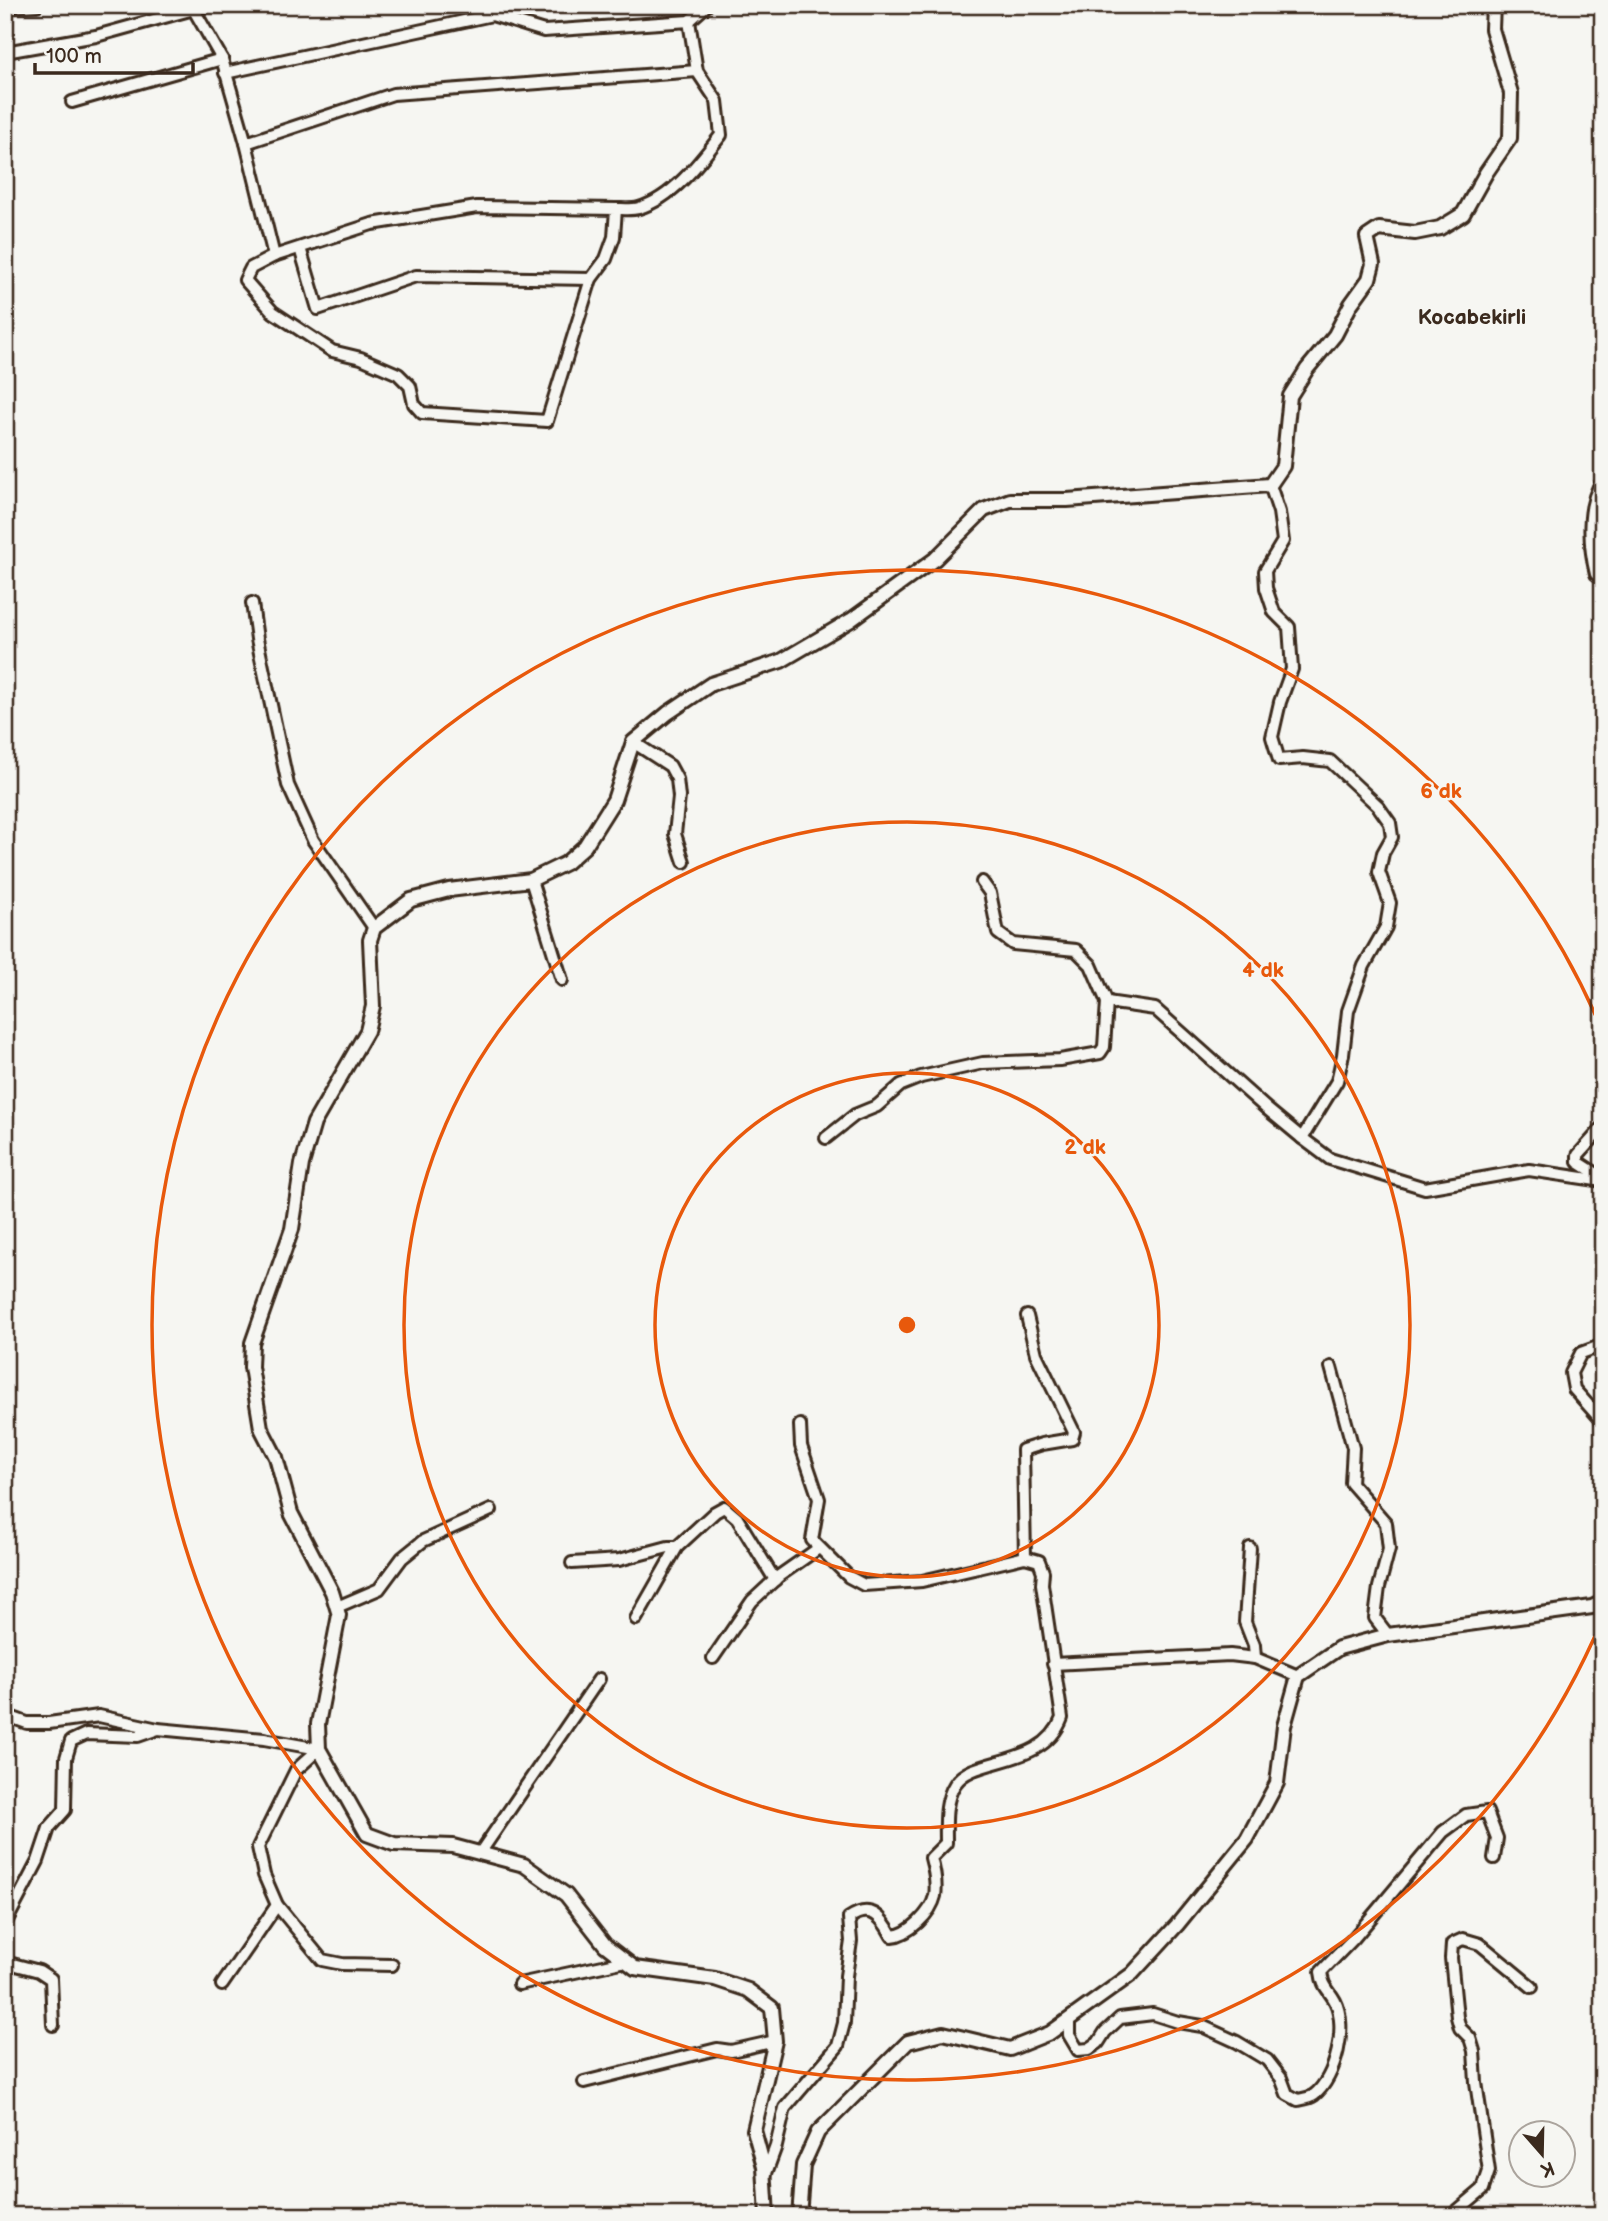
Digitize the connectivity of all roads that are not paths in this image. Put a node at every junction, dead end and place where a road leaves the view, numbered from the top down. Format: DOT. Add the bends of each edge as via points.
graph roads {
  1 [pos="37,5"];
  2 [pos="208,5"];
  3 [pos="707,5"];
  4 [pos="1493,5"];
  5 [pos="5,7"];
  6 [pos="194,10"];
  7 [pos="689,21"];
  8 [pos="5,52"];
  9 [pos="222,59"];
  10 [pos="697,71"];
  11 [pos="225,73"];
  12 [pos="72,102"];
  13 [pos="246,143"];
  14 [pos="616,209"];
  15 [pos="300,247"];
  16 [pos="274,256"];
  17 [pos="591,279"];
  18 [pos="1603,480"];
  19 [pos="1270,485"];
  20 [pos="1603,578"];
  21 [pos="252,603"];
  22 [pos="633,742"];
  23 [pos="684,862"];
  24 [pos="531,880"];
  25 [pos="982,883"];
  26 [pos="374,928"];
  27 [pos="562,980"];
  28 [pos="1107,1002"];
  29 [pos="1603,1127"];
  30 [pos="826,1138"];
  31 [pos="1303,1138"];
  32 [pos="1603,1179"];
  33 [pos="1027,1316"];
  34 [pos="1603,1345"];
  35 [pos="1331,1367"];
  36 [pos="1603,1422"];
  37 [pos="800,1425"];
  38 [pos="491,1510"];
  39 [pos="677,1547"];
  40 [pos="819,1548"];
  41 [pos="1250,1548"];
  42 [pos="1025,1556"];
  43 [pos="572,1563"];
  44 [pos="775,1580"];
  45 [pos="1603,1602"];
  46 [pos="337,1607"];
  47 [pos="636,1619"];
  48 [pos="1388,1635"];
  49 [pos="713,1658"];
  50 [pos="1255,1658"];
  51 [pos="1053,1664"];
  52 [pos="1298,1676"];
  53 [pos="599,1679"];
  54 [pos="5,1715"];
  55 [pos="158,1729"];
  56 [pos="319,1749"];
  57 [pos="480,1853"];
  58 [pos="1494,1858"];
  59 [pos="277,1905"];
  60 [pos="5,1924"];
  61 [pos="626,1961"];
  62 [pos="5,1962"];
  63 [pos="393,1965"];
  64 [pos="519,1984"];
  65 [pos="222,1985"];
  66 [pos="1532,1987"];
  67 [pos="1069,2020"];
  68 [pos="53,2025"];
  69 [pos="775,2041"];
  70 [pos="584,2082"];
  71 [pos="765,2179"];
  72 [pos="766,2216"];
  73 [pos="799,2216"];
  74 [pos="1451,2216"];
  1 -- 5 [label="street"];
  2 -- 6 [label="street"];
  3 -- 7 [label="street"];
  4 -- 19 [label="street" via="1492,29 1511,93 1510,138 1463,214 1440,228 1415,233 1379,229 1367,237 1373,264 1368,279 1335,335 1290,396 1283,466"];
  6 -- 8 [label="street" via="96,36"];
  6 -- 9 [label="street"];
  7 -- 10 [label="street"];
  7 -- 11 [label="street" via="544,31 492,16"];
  9 -- 11 [label="street"];
  9 -- 12 [label="street"];
  10 -- 13 [label="street" via="393,94"];
  10 -- 14 [label="street" via="717,101 721,135 691,174 662,195 638,209"];
  11 -- 13 [label="street"];
  13 -- 16 [label="street"];
  14 -- 15 [label="street" via="477,206 372,224"];
  14 -- 17 [label="street" via="614,237"];
  15 -- 16 [label="street"];
  15 -- 17 [label="street" via="318,309 416,276"];
  16 -- 17 [label="street" via="251,268 245,280 273,312 332,351 398,373 410,386 414,404 422,413 465,417 547,421"];
  18 -- 20 [label="street" via="1590,509 1592,561 1596,574"];
  19 -- 22 [label="street" via="1010,500 984,510 935,559 851,620 781,661 711,684"];
  19 -- 31 [label="street" via="1283,541 1265,571 1266,588 1275,612 1289,627 1292,669 1272,737 1279,760 1330,761 1378,806 1390,823 1392,837 1379,872 1390,903 1386,927 1364,966 1348,1011 1337,1081"];
  21 -- 26 [label="street" via="288,785 313,840"];
  22 -- 23 [label="street" via="670,766 677,779 675,834"];
  22 -- 24 [label="street" via="614,800 584,846 566,863"];
  24 -- 26 [label="street" via="449,890 411,900"];
  24 -- 27 [label="street"];
  25 -- 28 [label="street" via="990,893 998,933 1013,944 1076,950 1091,965"];
  26 -- 46 [label="street" via="370,940 373,1006 367,1031 314,1123 292,1229 252,1343 251,1367 261,1428 276,1457 290,1513"];
  28 -- 30 [label="street" via="1100,1053 1060,1060 983,1063 921,1077 901,1085"];
  28 -- 31 [label="street" via="1155,1009"];
  29 -- 32 [label="street" via="1578,1155 1578,1162"];
  31 -- 32 [label="street" via="1330,1158 1425,1188 1529,1170"];
  33 -- 42 [label="street" via="1036,1354 1074,1432 1072,1439 1023,1450"];
  34 -- 36 [label="street" via="1581,1353 1571,1373 1574,1389"];
  35 -- 48 [label="street" via="1353,1448 1351,1483 1386,1523 1390,1549 1375,1618"];
  37 -- 40 [label="street" via="819,1499 812,1540"];
  38 -- 46 [label="street" via="423,1541 402,1558 379,1589"];
  39 -- 43 [label="street" via="619,1560"];
  39 -- 44 [label="street" via="715,1512 727,1508"];
  39 -- 47 [label="street"];
  40 -- 42 [label="street" via="864,1585 922,1581"];
  40 -- 44 [label="street"];
  41 -- 50 [label="street" via="1245,1622"];
  42 -- 51 [label="street" via="1039,1561 1043,1572"];
  44 -- 49 [label="street" via="752,1601"];
  45 -- 48 [label="street"];
  46 -- 56 [label="street" via="318,1724"];
  48 -- 52 [label="street" via="1339,1648"];
  50 -- 51 [label="street" via="1230,1655"];
  50 -- 52 [label="street"];
  51 -- 71 [label="street" via="1062,1718 1057,1731 1023,1754 965,1774 956,1782 949,1796 946,1843 931,1858 935,1897 924,1916 901,1935 892,1936 883,1920 870,1912 849,1918 844,2023 838,2046 785,2108"];
  52 -- 67 [label="street" via="1284,1726 1277,1783 1247,1839 1132,1974"];
  53 -- 57 [label="street"];
  54 -- 55 [label="street" via="27,1723 99,1716"];
  55 -- 56 [label="street"];
  55 -- 60 [label="street" via="138,1736 86,1734 71,1741 66,1758 65,1810 50,1828"];
  56 -- 57 [label="street" via="367,1834 394,1844 453,1846"];
  56 -- 59 [label="street" via="296,1770 258,1847"];
  57 -- 61 [label="street" via="524,1866 566,1895 605,1945"];
  58 -- 67 [label="street" via="1497,1838 1487,1812 1466,1815 1434,1840 1321,1972 1323,1986 1336,2002 1341,2034 1337,2056 1314,2096 1298,2100 1287,2094 1267,2060 1202,2026 1153,2014 1119,2018 1098,2043 1078,2050 1069,2035"];
  59 -- 63 [label="street" via="322,1960"];
  59 -- 65 [label="street"];
  61 -- 64 [label="street"];
  61 -- 69 [label="street" via="635,1968 715,1979 748,1990 772,2008"];
  62 -- 68 [label="street" via="51,1979"];
  66 -- 74 [label="street" via="1480,1944 1463,1939 1452,1944 1457,2017 1474,2051 1489,2171 1483,2189"];
  67 -- 73 [label="street" via="1010,2049 943,2033 908,2042 818,2132 803,2165"];
  69 -- 70 [label="street" via="731,2051 717,2049"];
  69 -- 71 [label="street" via="754,2130"];
  71 -- 72 [label="street"];
}
